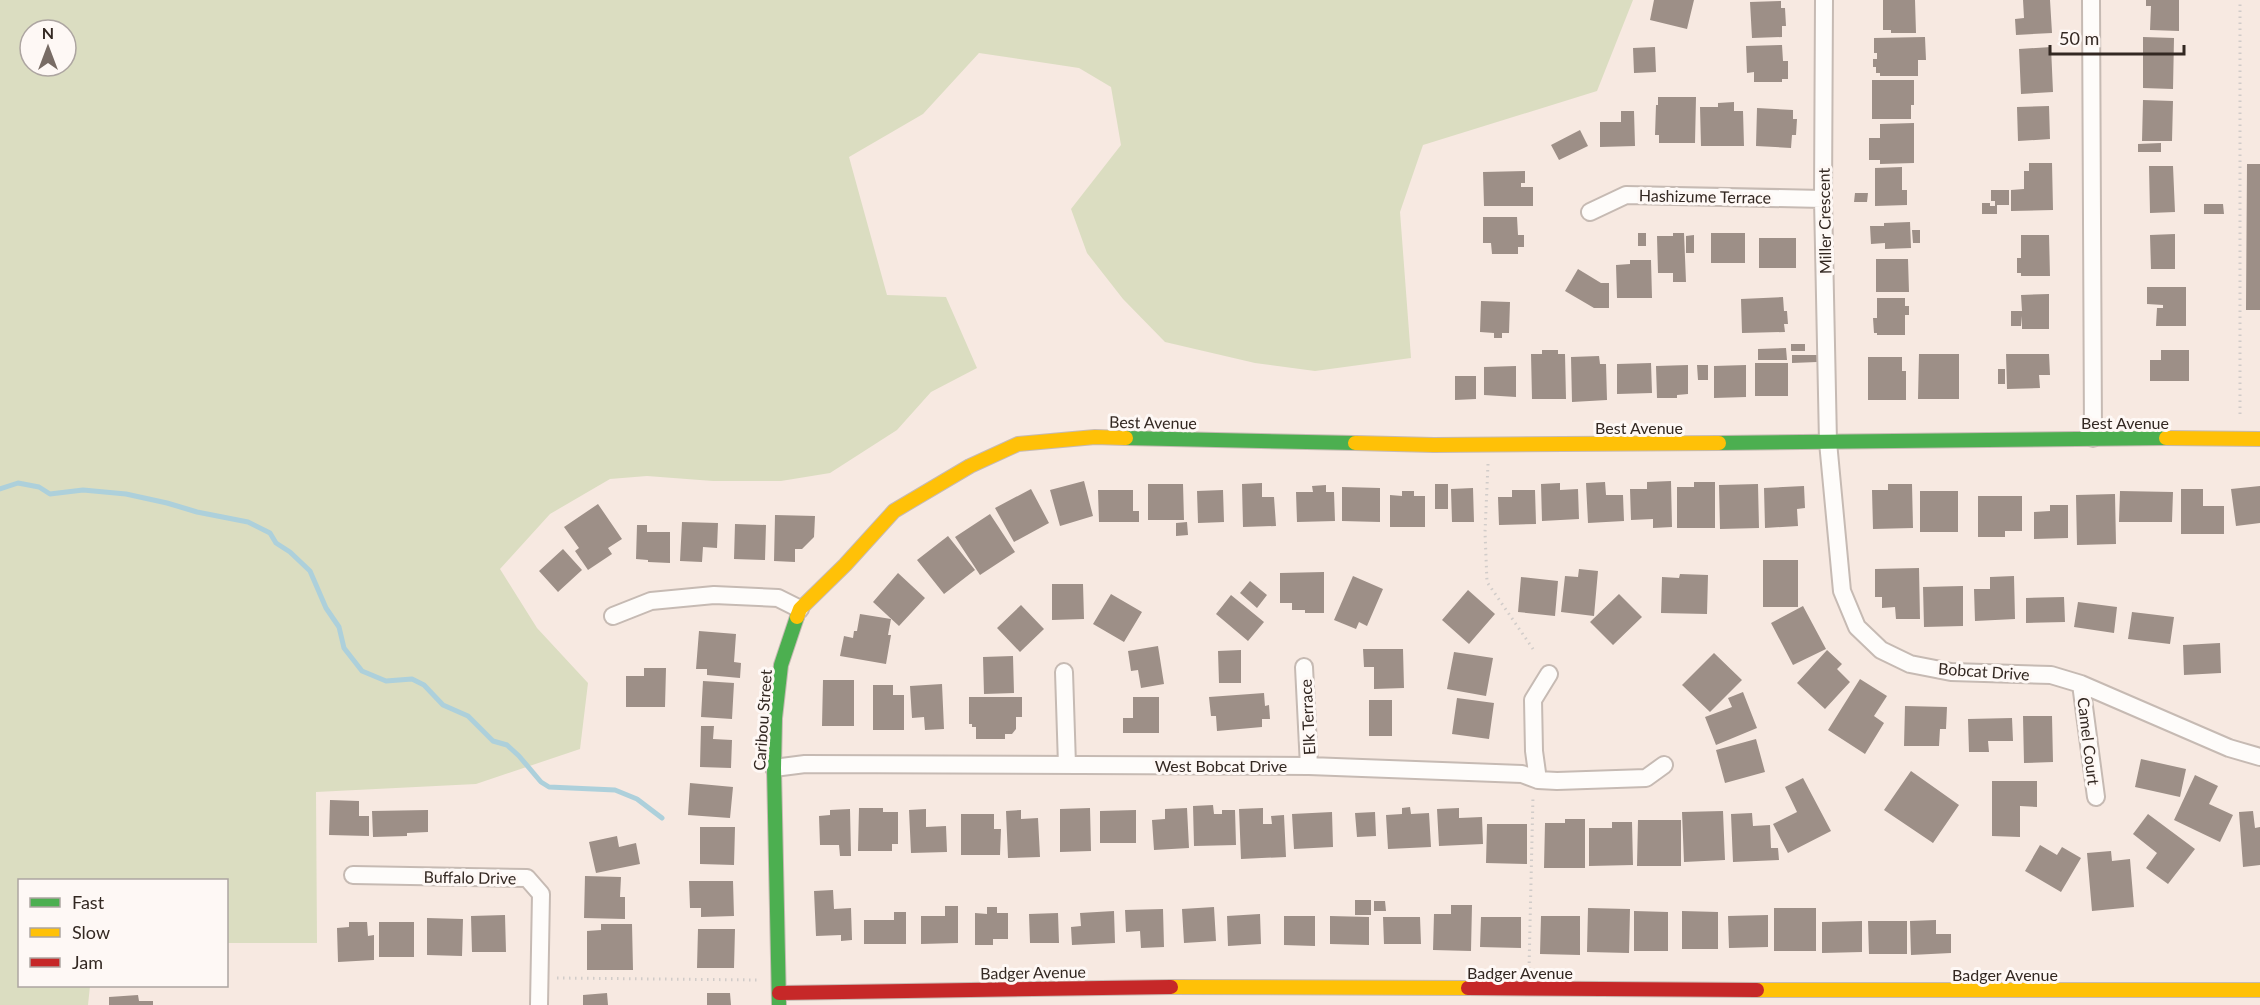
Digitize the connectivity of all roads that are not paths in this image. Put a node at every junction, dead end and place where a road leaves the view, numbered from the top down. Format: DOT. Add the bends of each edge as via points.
graph roads {
  1 [pos="1824,0"];
  2 [pos="2091,0"];
  3 [pos="1823,199"];
  4 [pos="1590,212"];
  5 [pos="2093,438"];
  6 [pos="2260,439"];
  7 [pos="1828,442"];
  8 [pos="1018,444"];
  9 [pos="800,609"];
  10 [pos="614,616"];
  11 [pos="1304,667"];
  12 [pos="1064,672"];
  13 [pos="1549,674"];
  14 [pos="2081,684"];
  15 [pos="2260,757"];
  16 [pos="1067,765"];
  17 [pos="1664,765"];
  18 [pos="1309,766"];
  19 [pos="774,768"];
  20 [pos="1535,785"];
  21 [pos="2096,797"];
  22 [pos="353,875"];
  23 [pos="2260,990"];
  24 [pos="2234,997"];
  25 [pos="779,999"];
  26 [pos="539,1005"];
  1 -- 3 [label="street, Miller Crescent"];
  2 -- 5 [label="street"];
  3 -- 4 [label="street, Hashizume Terrace" via="1626,195"];
  3 -- 7 [label="street, Miller Crescent"];
  5 -- 6 [label="street, Best Avenue"];
  5 -- 7 [label="street, Best Avenue"];
  7 -- 8 [label="street, Best Avenue" via="1434,445 1095,437"];
  7 -- 14 [label="street, Bobcat Drive" via="1842,591 1857,627 1881,650 1910,664 1951,672 2051,675"];
  8 -- 9 [label="street, Caribou Street" via="970,466 894,511 846,566"];
  9 -- 10 [label="street" via="778,598 714,595 651,601"];
  9 -- 19 [label="street, Caribou Street" via="782,665"];
  11 -- 18 [label="street, Elk Terrace"];
  12 -- 16 [label="street"];
  13 -- 20 [label="street" via="1533,700"];
  14 -- 15 [label="street, Bobcat Drive" via="2229,748"];
  14 -- 21 [label="street, Camel Court"];
  16 -- 18 [label="street, West Bobcat Drive"];
  16 -- 19 [label="street, West Bobcat Drive" via="805,764"];
  17 -- 20 [label="street, West Bobcat Drive" via="1646,778"];
  18 -- 20 [label="street, West Bobcat Drive" via="1522,774"];
  19 -- 25 [label="street, Caribou Street"];
  22 -- 26 [label="street, Buffalo Drive" via="527,879 542,894"];
  23 -- 24 [label="street, Badger Avenue"];
  24 -- 25 [label="street, Badger Avenue" via="1965,991 1202,986"];
}
